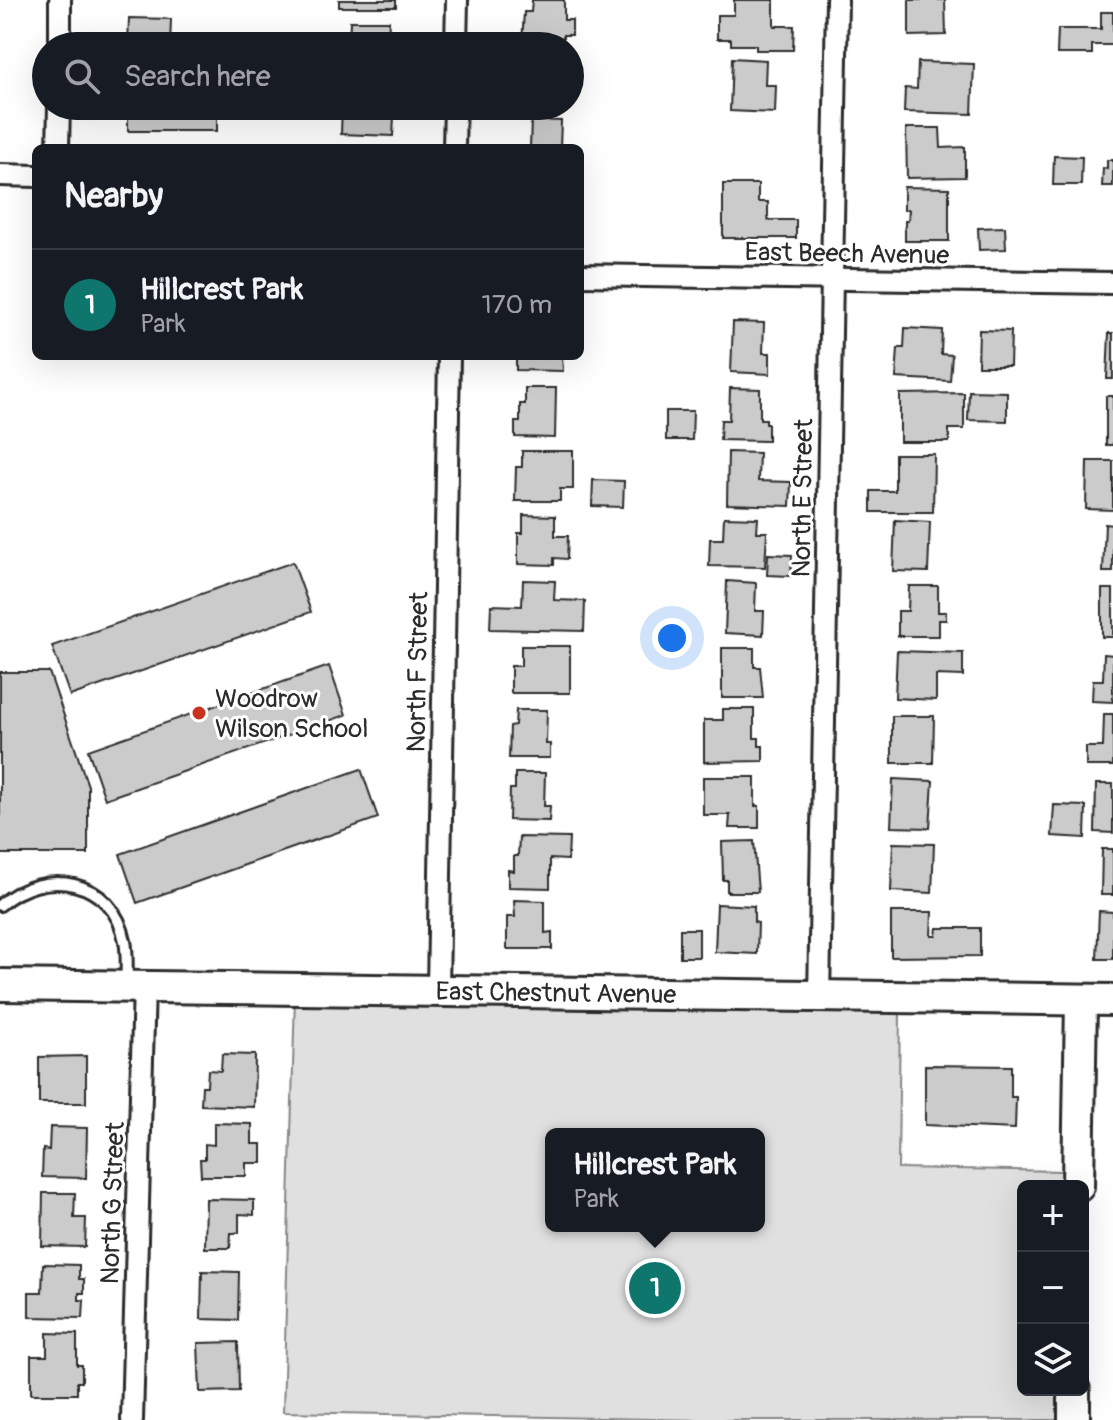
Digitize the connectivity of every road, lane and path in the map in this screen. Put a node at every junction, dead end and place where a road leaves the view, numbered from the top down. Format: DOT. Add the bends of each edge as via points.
graph roads {
  1 [pos="60,0"];
  2 [pos="457,0"];
  3 [pos="837,0"];
  4 [pos="60,32"];
  5 [pos="456,32"];
  6 [pos="59,120"];
  7 [pos="455,120"];
  8 [pos="58,144"];
  9 [pos="454,144"];
  10 [pos="0,175"];
  11 [pos="32,176"];
  12 [pos="584,275"];
  13 [pos="834,278"];
  14 [pos="1113,283"];
  15 [pos="449,360"];
  16 [pos="0,905"];
  17 [pos="0,985"];
  18 [pos="135,986"];
  19 [pos="438,989"];
  20 [pos="819,998"];
  21 [pos="1081,1000"];
  22 [pos="1113,1000"];
  23 [pos="1078,1180"];
  24 [pos="1074,1396"];
  25 [pos="132,1420"];
  26 [pos="1074,1420"];
  1 -- 4 [label="street"];
  2 -- 5 [label="street"];
  3 -- 13 [label="street, North E Street"];
  6 -- 8 [label="street"];
  7 -- 9 [label="street"];
  10 -- 11 [label="street"];
  12 -- 13 [label="street, East Beech Avenue"];
  13 -- 14 [label="street, East Beech Avenue"];
  13 -- 20 [label="street, North E Street"];
  15 -- 19 [label="street, North F Street"];
  16 -- 18 [label="lane" via="15,892 54,881 99,897 112,910 125,940"];
  17 -- 18 [label="street, East Chestnut Avenue"];
  18 -- 19 [label="street, East Chestnut Avenue"];
  18 -- 25 [label="street, North G Street"];
  19 -- 20 [label="street, East Chestnut Avenue"];
  20 -- 21 [label="street, East Chestnut Avenue"];
  21 -- 22 [label="street, East Chestnut Avenue"];
  21 -- 23 [label="street"];
  24 -- 26 [label="street"];
}
